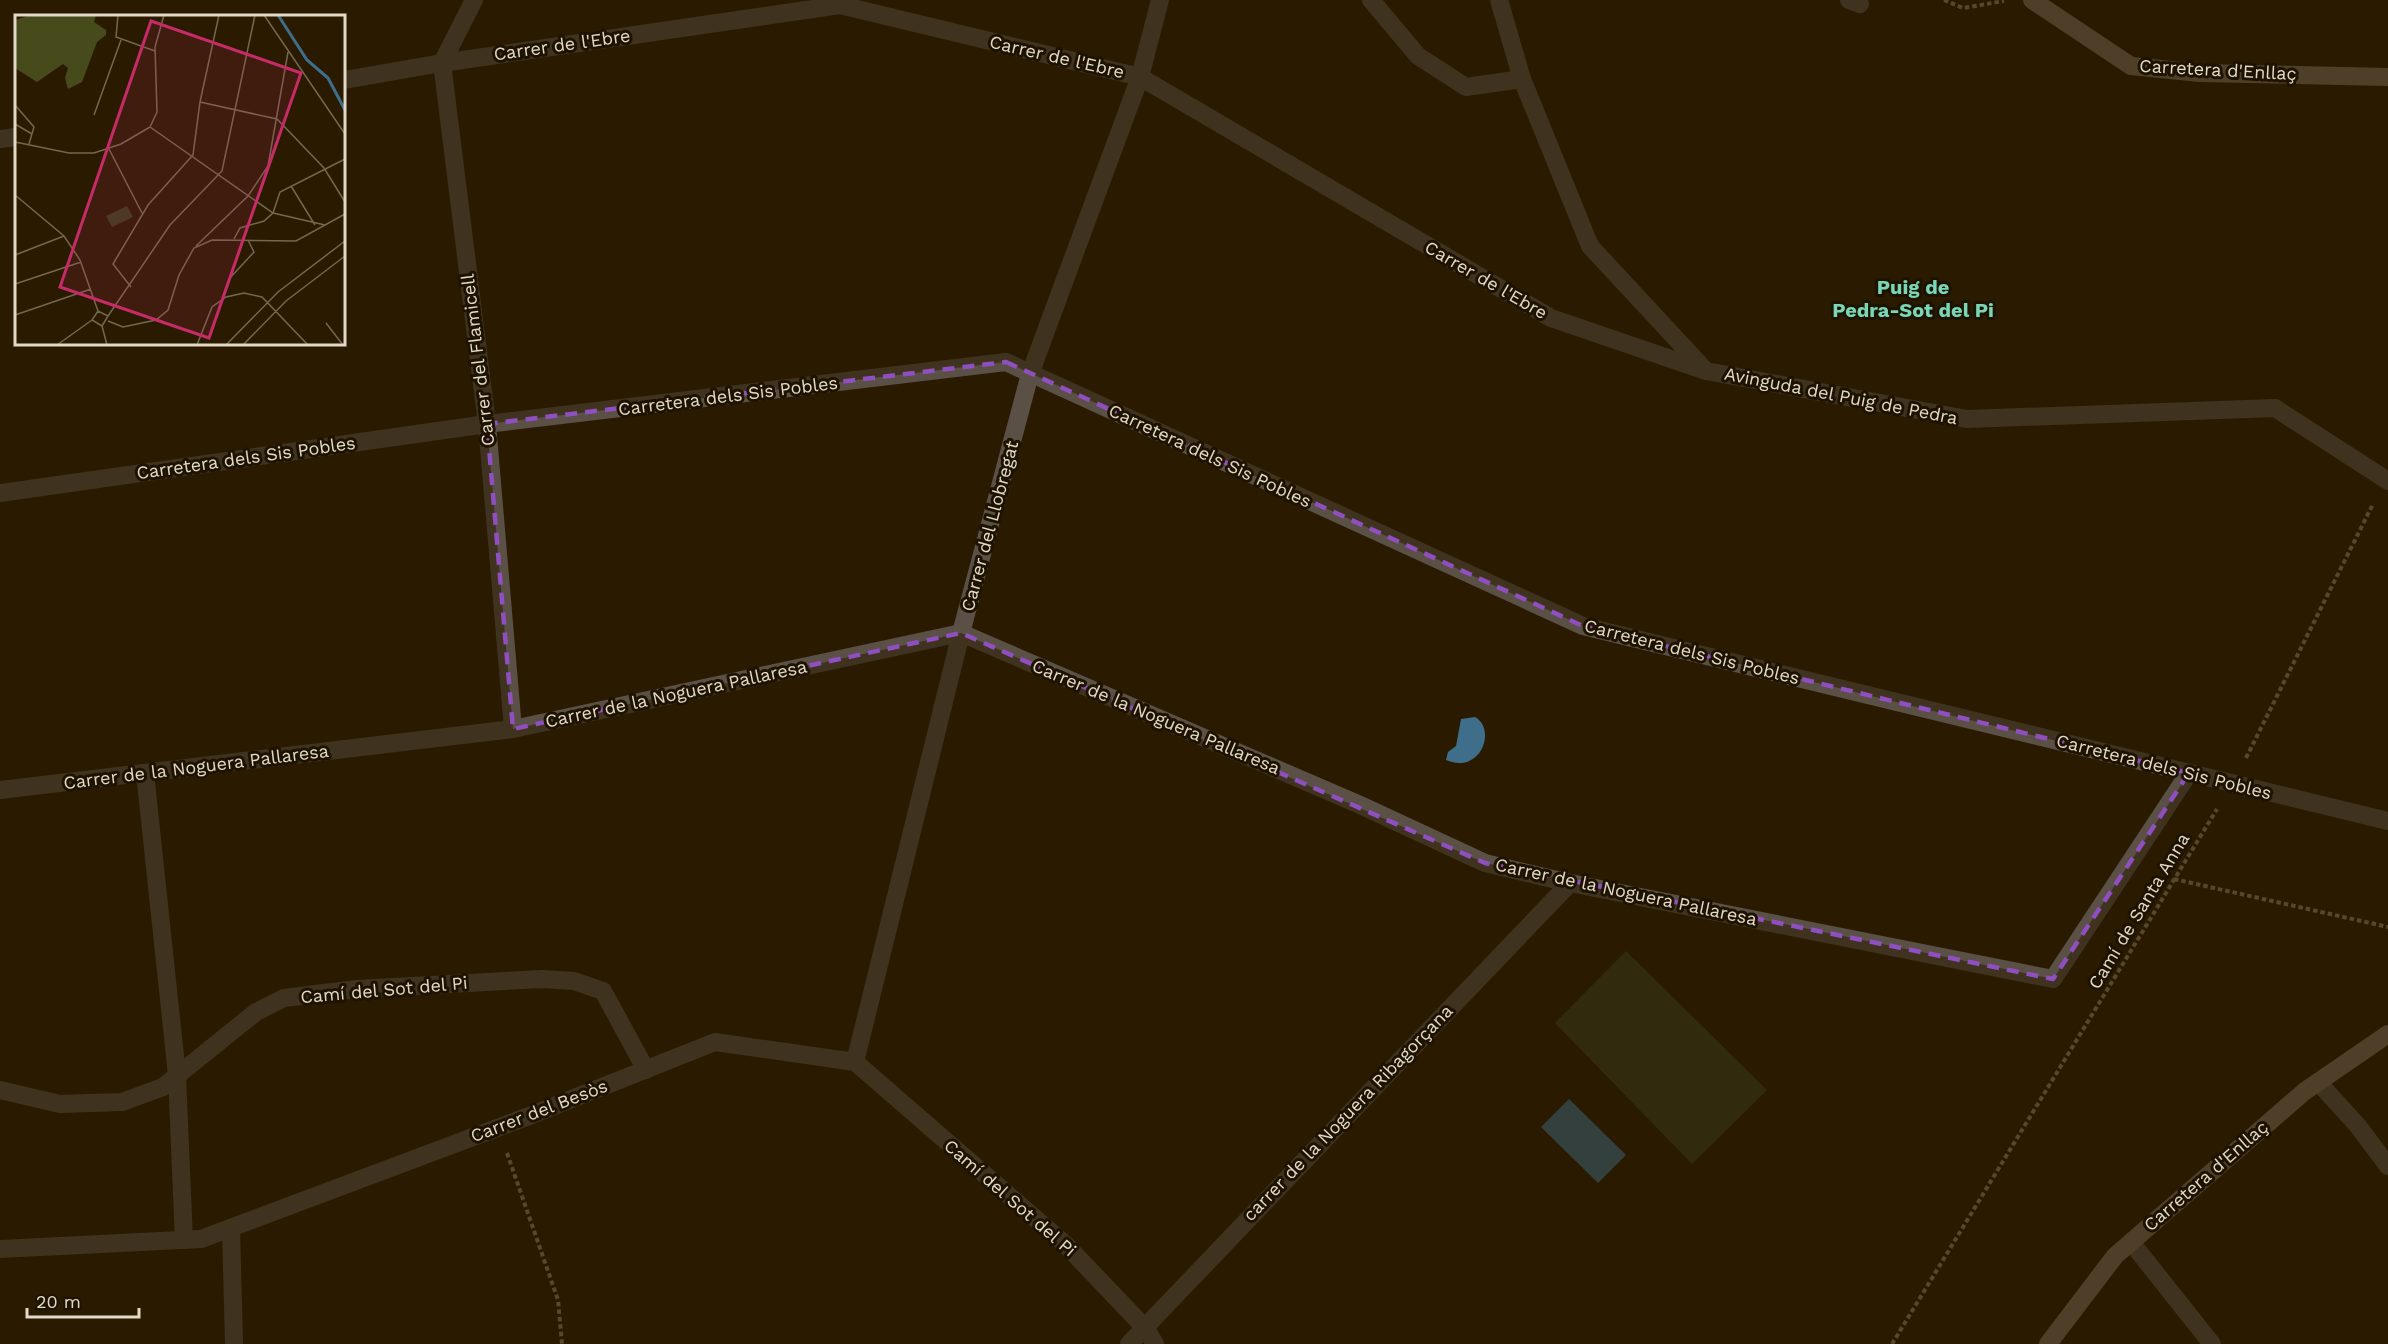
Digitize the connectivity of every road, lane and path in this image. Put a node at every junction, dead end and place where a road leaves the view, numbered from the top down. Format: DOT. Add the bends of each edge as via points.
graph roads {
  1 [pos="474,0"];
  2 [pos="1160,0"];
  3 [pos="1371,0"];
  4 [pos="1499,0"];
  5 [pos="1944,0"];
  6 [pos="2008,0"];
  7 [pos="2032,0"];
  8 [pos="442,63"];
  9 [pos="1140,77"];
  10 [pos="2388,77"];
  11 [pos="1522,79"];
  12 [pos="345,80"];
  13 [pos="15,137"];
  14 [pos="0,140"];
  15 [pos="1706,371"];
  16 [pos="1030,374"];
  17 [pos="487,424"];
  18 [pos="2387,480"];
  19 [pos="0,493"];
  20 [pos="961,633"];
  21 [pos="513,729"];
  22 [pos="145,773"];
  23 [pos="2189,773"];
  24 [pos="2232,784"];
  25 [pos="0,790"];
  26 [pos="2388,821"];
  27 [pos="2174,879"];
  28 [pos="1570,883"];
  29 [pos="2388,927"];
  30 [pos="2388,1034"];
  31 [pos="855,1062"];
  32 [pos="646,1070"];
  33 [pos="177,1076"];
  34 [pos="2318,1082"];
  35 [pos="0,1090"];
  36 [pos="498,1128"];
  37 [pos="2388,1166"];
  38 [pos="231,1228"];
  39 [pos="184,1240"];
  40 [pos="2131,1242"];
  41 [pos="0,1249"];
  42 [pos="1151,1336"];
  43 [pos="234,1344"];
  44 [pos="562,1344"];
  45 [pos="1129,1344"];
  46 [pos="1892,1344"];
  47 [pos="2048,1344"];
  48 [pos="2212,1344"];
  1 -- 8 [label="street"];
  2 -- 9 [label="street, Carrer del Llobregat"];
  3 -- 11 [label="street" via="1418,56 1466,87"];
  4 -- 11 [label="street, Avinguda del Puig de Pedra"];
  5 -- 6 [label="path" via="1963,8"];
  7 -- 10 [label="street, Carretera d'Enllaç" via="2131,66 2200,73"];
  8 -- 9 [label="street, Carrer de l'Ebre" via="840,5"];
  8 -- 12 [label="street, Carrer de l'Ebre"];
  8 -- 17 [label="street, Carrer del Flamicell"];
  9 -- 15 [label="street, Carrer de l'Ebre" via="1551,318"];
  9 -- 16 [label="street, Carrer del Llobregat"];
  11 -- 15 [label="street, Avinguda del Puig de Pedra" via="1590,246"];
  13 -- 14 [label="street"];
  15 -- 18 [label="street, Avinguda del Puig de Pedra" via="1967,419 2275,408"];
  16 -- 17 [label="street, Carretera dels Sis Pobles" via="1006,363"];
  16 -- 20 [label="street, Carrer del Llobregat"];
  16 -- 23 [label="street, Carretera dels Sis Pobles" via="1583,626"];
  17 -- 19 [label="street, Carretera dels Sis Pobles"];
  17 -- 21 [label="street, Carrer del Flamicell"];
  18 -- 24 [label="path, Camí de Santa Anna"];
  20 -- 21 [label="street, Carrer de la Noguera Pallaresa"];
  20 -- 28 [label="street, Carrer de la Noguera Pallaresa" via="1485,863"];
  20 -- 31 [label="street, Carrer del Llobregat"];
  21 -- 22 [label="street, Carrer de la Noguera Pallaresa"];
  22 -- 25 [label="street, Carrer de la Noguera Pallaresa"];
  22 -- 33 [label="street"];
  23 -- 24 [label="street, Carretera dels Sis Pobles"];
  23 -- 28 [label="street, Carrer de la Noguera Pallaresa" via="2054,979"];
  24 -- 26 [label="street, Carretera dels Sis Pobles"];
  24 -- 46 [label="path, Camí de Santa Anna"];
  27 -- 29 [label="path"];
  28 -- 42 [label="street, carrer de la Noguera Ribagorçana" via="1210,1256"];
  30 -- 34 [label="street, Carretera d'Enllaç"];
  31 -- 32 [label="street, Carrer del Besòs" via="715,1042"];
  31 -- 42 [label="street, Camí del Sot del Pi" via="1066,1245"];
  32 -- 33 [label="street, Camí del Sot del Pi" via="603,991 574,981 542,978 357,989 284,999 256,1012"];
  32 -- 36 [label="street, Carrer del Besòs"];
  33 -- 35 [label="street, Camí del Sot del Pi" via="163,1087 122,1102 60,1104"];
  33 -- 39 [label="street"];
  34 -- 37 [label="street"];
  34 -- 40 [label="street, Carretera d'Enllaç"];
  36 -- 38 [label="street, Carrer del Besòs"];
  36 -- 44 [label="path" via="558,1300"];
  38 -- 39 [label="street, Carrer del Besòs" via="201,1239"];
  38 -- 43 [label="street"];
  39 -- 41 [label="street, Carrer del Besòs"];
  40 -- 47 [label="street, Carretera d'Enllaç" via="2115,1256"];
  40 -- 48 [label="street"];
  42 -- 45 [label="street, carrer de la Noguera Ribagorçana"];
}
